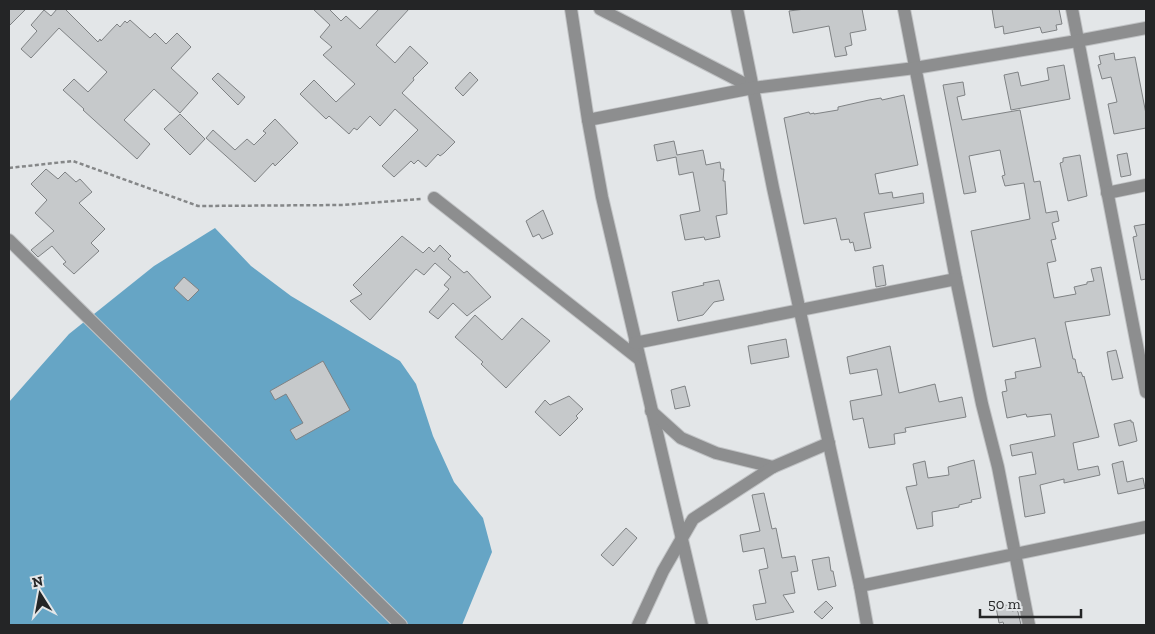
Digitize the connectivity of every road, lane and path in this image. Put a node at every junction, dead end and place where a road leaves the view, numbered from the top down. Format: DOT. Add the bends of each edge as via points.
graph roads {
  1 [pos="571,9"];
  2 [pos="600,9"];
  3 [pos="737,9"];
  4 [pos="904,9"];
  5 [pos="1072,9"];
  6 [pos="1146,28"];
  7 [pos="1077,41"];
  8 [pos="915,68"];
  9 [pos="754,88"];
  10 [pos="588,120"];
  11 [pos="9,168"];
  12 [pos="1146,185"];
  13 [pos="1107,193"];
  14 [pos="434,198"];
  15 [pos="9,240"];
  16 [pos="956,279"];
  17 [pos="800,310"];
  18 [pos="635,343"];
  19 [pos="1142,344"];
  20 [pos="639,359"];
  21 [pos="1146,392"];
  22 [pos="651,411"];
  23 [pos="829,443"];
  24 [pos="774,467"];
  25 [pos="1146,527"];
  26 [pos="682,539"];
  27 [pos="1014,554"];
  28 [pos="860,586"];
  29 [pos="401,625"];
  30 [pos="638,625"];
  31 [pos="702,625"];
  32 [pos="867,625"];
  33 [pos="1029,625"];
  1 -- 10 [label="street"];
  2 -- 9 [label="street"];
  3 -- 9 [label="street"];
  4 -- 8 [label="street"];
  5 -- 7 [label="street"];
  6 -- 7 [label="street"];
  7 -- 8 [label="street"];
  7 -- 13 [label="street"];
  8 -- 9 [label="street"];
  8 -- 16 [label="street"];
  9 -- 10 [label="street"];
  9 -- 17 [label="street"];
  10 -- 18 [label="street"];
  11 -- 14 [label="path" via="73,161 198,206 343,205"];
  12 -- 13 [label="street"];
  13 -- 19 [label="street"];
  14 -- 20 [label="street"];
  15 -- 29 [label="street"];
  16 -- 17 [label="street"];
  16 -- 27 [label="street"];
  17 -- 18 [label="street"];
  17 -- 23 [label="street"];
  18 -- 20 [label="street"];
  19 -- 21 [label="street"];
  20 -- 22 [label="street"];
  22 -- 24 [label="street" via="681,438 716,453"];
  22 -- 26 [label="street"];
  23 -- 24 [label="street"];
  23 -- 28 [label="street"];
  24 -- 26 [label="street" via="693,519"];
  25 -- 27 [label="street"];
  26 -- 30 [label="street"];
  26 -- 31 [label="street"];
  27 -- 28 [label="street"];
  27 -- 33 [label="street"];
  28 -- 32 [label="street"];
}
